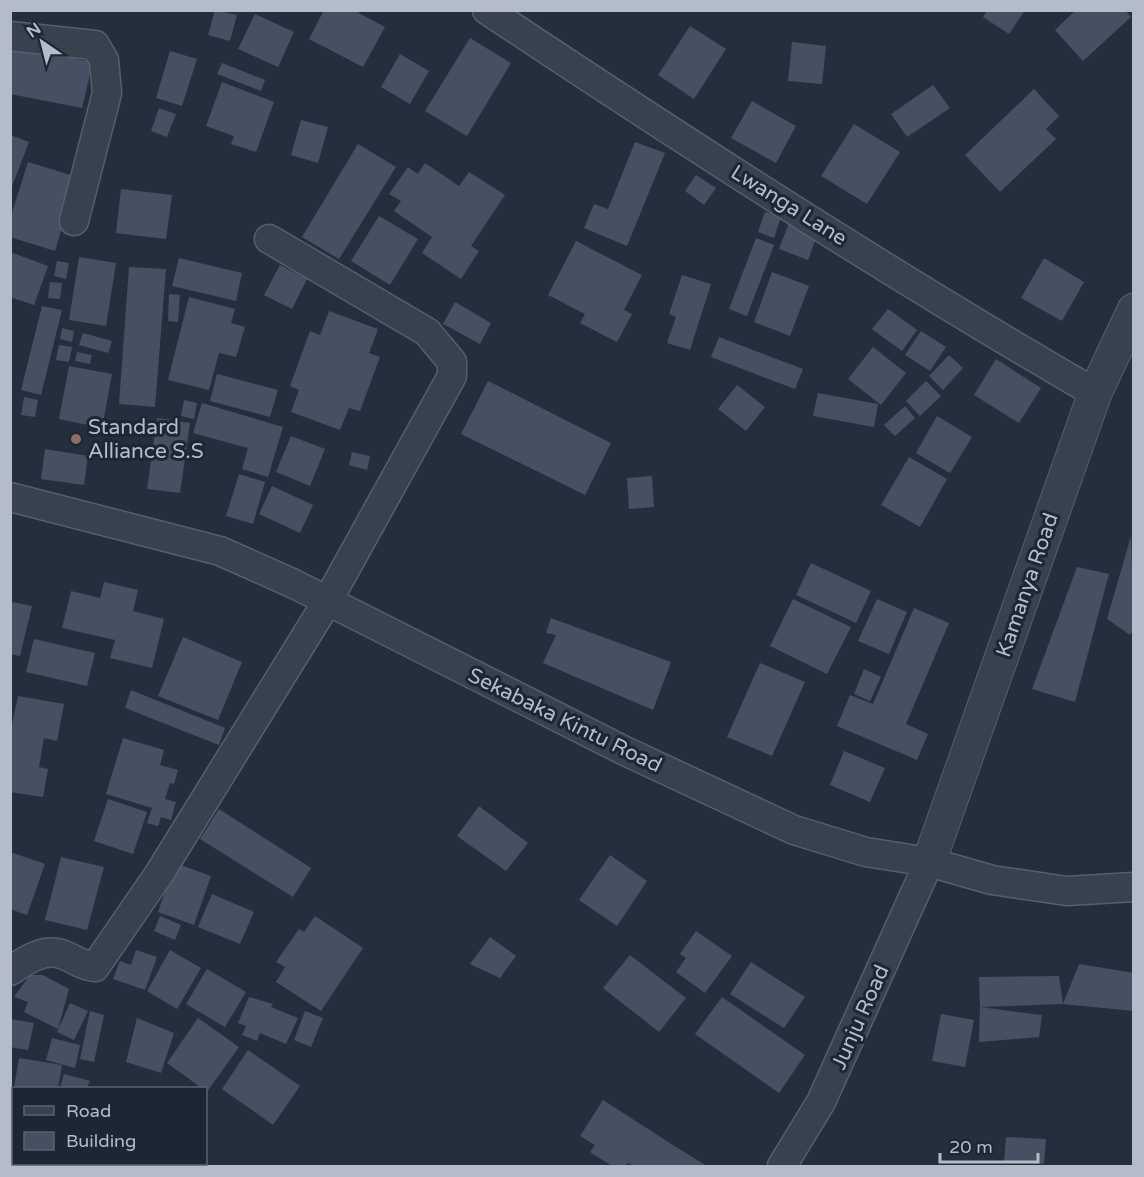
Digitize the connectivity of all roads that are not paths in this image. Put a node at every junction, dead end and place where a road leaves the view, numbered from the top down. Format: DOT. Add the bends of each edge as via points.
graph roads {
  1 [pos="488,10"];
  2 [pos="10,36"];
  3 [pos="74,221"];
  4 [pos="269,239"];
  5 [pos="1134,310"];
  6 [pos="1095,393"];
  7 [pos="10,497"];
  8 [pos="327,602"];
  9 [pos="929,862"];
  10 [pos="1134,887"];
  11 [pos="10,971"];
  12 [pos="782,1167"];
  1 -- 6 [label="street, Lwanga Lane" via="989,332"];
  2 -- 3 [label="street" via="95,45 104,60 107,93"];
  4 -- 8 [label="street" via="427,332 452,362 452,376 445,390"];
  5 -- 6 [label="street, Kamanya Road"];
  6 -- 9 [label="street, Kamanya Road"];
  7 -- 8 [label="street, Sekabaka Kintu Road" via="220,551"];
  8 -- 9 [label="street, Sekabaka Kintu Road" via="625,751 794,830 866,852"];
  8 -- 11 [label="street" via="159,874 95,967 84,966 62,954 43,953"];
  9 -- 10 [label="street, Sekabaka Kintu Road" via="992,880 1066,891"];
  9 -- 12 [label="street, Junju Road" via="821,1102"];
}
